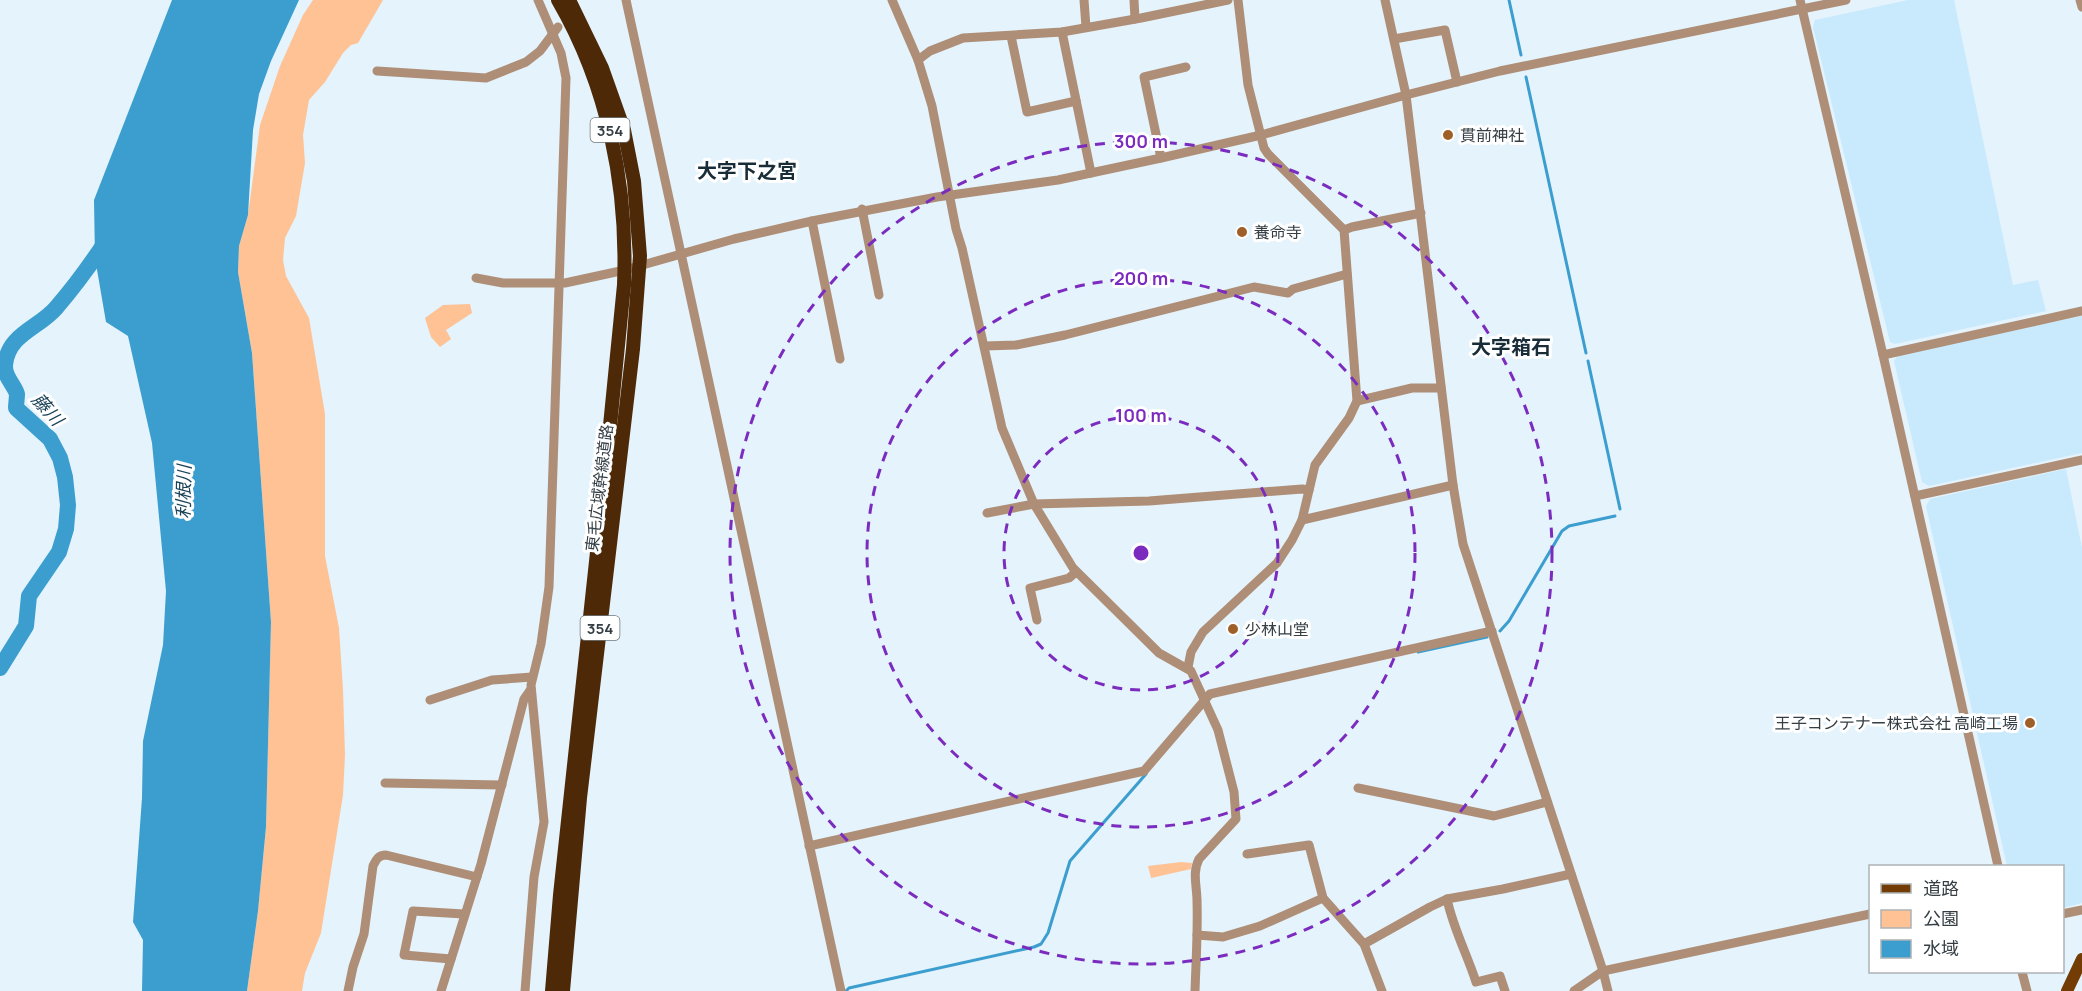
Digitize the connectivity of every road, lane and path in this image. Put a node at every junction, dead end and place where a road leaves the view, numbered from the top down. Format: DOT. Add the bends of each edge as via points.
graph roads {
  1 [pos="538,0"];
  2 [pos="558,0"];
  3 [pos="569,0"];
  4 [pos="626,0"];
  5 [pos="892,0"];
  6 [pos="1084,0"];
  7 [pos="1134,0"];
  8 [pos="1228,0"];
  9 [pos="1238,0"];
  10 [pos="1385,0"];
  11 [pos="1846,0"];
  12 [pos="2080,0"];
  13 [pos="1801,5"];
  14 [pos="2082,7"];
  15 [pos="1135,20"];
  16 [pos="1086,27"];
  17 [pos="556,31"];
  18 [pos="1062,32"];
  19 [pos="1011,36"];
  20 [pos="1394,39"];
  21 [pos="918,60"];
  22 [pos="1186,67"];
  23 [pos="377,71"];
  24 [pos="1457,82"];
  25 [pos="1406,94"];
  26 [pos="1076,101"];
  27 [pos="1261,135"];
  28 [pos="1161,158"];
  29 [pos="1091,173"];
  30 [pos="949,195"];
  31 [pos="862,209"];
  32 [pos="1421,213"];
  33 [pos="812,220"];
  34 [pos="1344,230"];
  35 [pos="681,254"];
  36 [pos="640,265"];
  37 [pos="624,270"];
  38 [pos="1347,274"];
  39 [pos="476,278"];
  40 [pos="559,283"];
  41 [pos="879,295"];
  42 [pos="2082,311"];
  43 [pos="985,346"];
  44 [pos="1883,355"];
  45 [pos="840,360"];
  46 [pos="1441,388"];
  47 [pos="1357,401"];
  48 [pos="2082,460"];
  49 [pos="1453,485"];
  50 [pos="1309,490"];
  51 [pos="1915,496"];
  52 [pos="1034,504"];
  53 [pos="987,513"];
  54 [pos="1302,520"];
  55 [pos="1076,572"];
  56 [pos="1037,620"];
  57 [pos="1492,631"];
  58 [pos="1188,668"];
  59 [pos="532,677"];
  60 [pos="531,689"];
  61 [pos="430,700"];
  62 [pos="1206,700"];
  63 [pos="385,783"];
  64 [pos="502,785"];
  65 [pos="1358,788"];
  66 [pos="1547,802"];
  67 [pos="809,846"];
  68 [pos="1247,855"];
  69 [pos="1998,865"];
  70 [pos="1571,874"];
  71 [pos="477,877"];
  72 [pos="1323,898"];
  73 [pos="1447,899"];
  74 [pos="2082,910"];
  75 [pos="465,914"];
  76 [pos="1869,914"];
  77 [pos="2064,914"];
  78 [pos="1197,935"];
  79 [pos="1364,944"];
  80 [pos="2082,958"];
  81 [pos="451,959"];
  82 [pos="1603,971"];
  83 [pos="2022,973"];
  84 [pos="348,991"];
  85 [pos="441,991"];
  86 [pos="525,991"];
  87 [pos="552,991"];
  88 [pos="562,991"];
  89 [pos="841,991"];
  90 [pos="1195,991"];
  91 [pos="1382,991"];
  92 [pos="1505,991"];
  93 [pos="1574,991"];
  94 [pos="1608,991"];
  95 [pos="2027,991"];
  96 [pos="2067,991"];
  1 -- 17 [label="street"];
  2 -- 37 [label="highway, 東毛広域幹線道路 / 354" via="585,54 606,110 623,208"];
  3 -- 36 [label="highway, 東毛広域幹線道路 / 354" via="602,68 624,130 637,209"];
  4 -- 35 [label="street"];
  5 -- 21 [label="street"];
  6 -- 16 [label="street"];
  7 -- 15 [label="street"];
  8 -- 15 [label="street"];
  9 -- 27 [label="street" via="1248,85"];
  10 -- 20 [label="street"];
  11 -- 13 [label="street"];
  12 -- 14 [label="street"];
  13 -- 24 [label="street"];
  13 -- 44 [label="street"];
  15 -- 16 [label="street"];
  16 -- 18 [label="street"];
  17 -- 23 [label="street" via="526,62 486,78"];
  17 -- 40 [label="street" via="566,78"];
  18 -- 19 [label="street"];
  18 -- 26 [label="street"];
  19 -- 21 [label="street" via="963,38"];
  19 -- 26 [label="street" via="1028,112"];
  20 -- 24 [label="street" via="1445,30"];
  20 -- 25 [label="street"];
  21 -- 30 [label="street" via="932,106"];
  22 -- 28 [label="street" via="1144,77"];
  24 -- 25 [label="street"];
  25 -- 27 [label="street"];
  25 -- 32 [label="street"];
  26 -- 29 [label="street"];
  27 -- 28 [label="street"];
  27 -- 34 [label="street" via="1268,154"];
  28 -- 29 [label="street"];
  29 -- 30 [label="street"];
  30 -- 31 [label="street"];
  30 -- 43 [label="street"];
  31 -- 33 [label="street"];
  31 -- 41 [label="street"];
  32 -- 34 [label="street"];
  32 -- 46 [label="street"];
  33 -- 35 [label="street"];
  33 -- 45 [label="street"];
  34 -- 38 [label="street"];
  35 -- 36 [label="street"];
  35 -- 67 [label="street"];
  36 -- 37 [label="street"];
  36 -- 88 [label="highway, 東毛広域幹線道路 / 354"];
  37 -- 40 [label="street"];
  37 -- 87 [label="highway, 東毛広域幹線道路 / 354"];
  38 -- 43 [label="street" via="1288,293 1254,287 1065,335 1016,345"];
  38 -- 47 [label="street"];
  39 -- 40 [label="street" via="503,283"];
  40 -- 59 [label="street" via="549,587"];
  42 -- 44 [label="street"];
  43 -- 52 [label="street" via="1002,428"];
  44 -- 51 [label="street"];
  46 -- 47 [label="street" via="1413,388"];
  46 -- 49 [label="street"];
  47 -- 50 [label="street" via="1315,465"];
  48 -- 51 [label="street"];
  49 -- 54 [label="street"];
  49 -- 57 [label="street" via="1463,544"];
  50 -- 52 [label="street"];
  50 -- 54 [label="street"];
  51 -- 69 [label="street"];
  52 -- 53 [label="street"];
  52 -- 55 [label="street"];
  54 -- 58 [label="street" via="1277,563 1203,632 1191,652"];
  55 -- 56 [label="street" via="1068,578 1030,588"];
  55 -- 58 [label="street" via="1159,653"];
  57 -- 62 [label="street" via="1210,694"];
  57 -- 66 [label="street"];
  58 -- 62 [label="street"];
  59 -- 60 [label="street"];
  59 -- 61 [label="street" via="492,680"];
  60 -- 64 [label="street" via="524,699"];
  60 -- 86 [label="street" via="544,822 534,877"];
  62 -- 67 [label="street" via="1144,771"];
  62 -- 78 [label="street" via="1234,792 1236,819 1196,865"];
  63 -- 64 [label="street"];
  64 -- 71 [label="street"];
  65 -- 66 [label="street" via="1494,816"];
  66 -- 70 [label="street"];
  67 -- 89 [label="street"];
  68 -- 72 [label="street" via="1309,845"];
  70 -- 73 [label="street"];
  70 -- 82 [label="street"];
  71 -- 75 [label="street"];
  71 -- 84 [label="street" via="386,855 376,859 364,934"];
  72 -- 78 [label="street" via="1260,926 1223,937"];
  72 -- 79 [label="street"];
  73 -- 79 [label="street"];
  73 -- 92 [label="street" via="1476,982 1500,976"];
  74 -- 77 [label="street"];
  75 -- 81 [label="street"];
  75 -- 81 [label="street" via="413,911 404,955"];
  76 -- 82 [label="street"];
  78 -- 90 [label="street"];
  79 -- 91 [label="street"];
  80 -- 96 [label="main road"];
  81 -- 85 [label="street"];
  82 -- 93 [label="street"];
  82 -- 94 [label="street"];
  83 -- 95 [label="street"];
}
